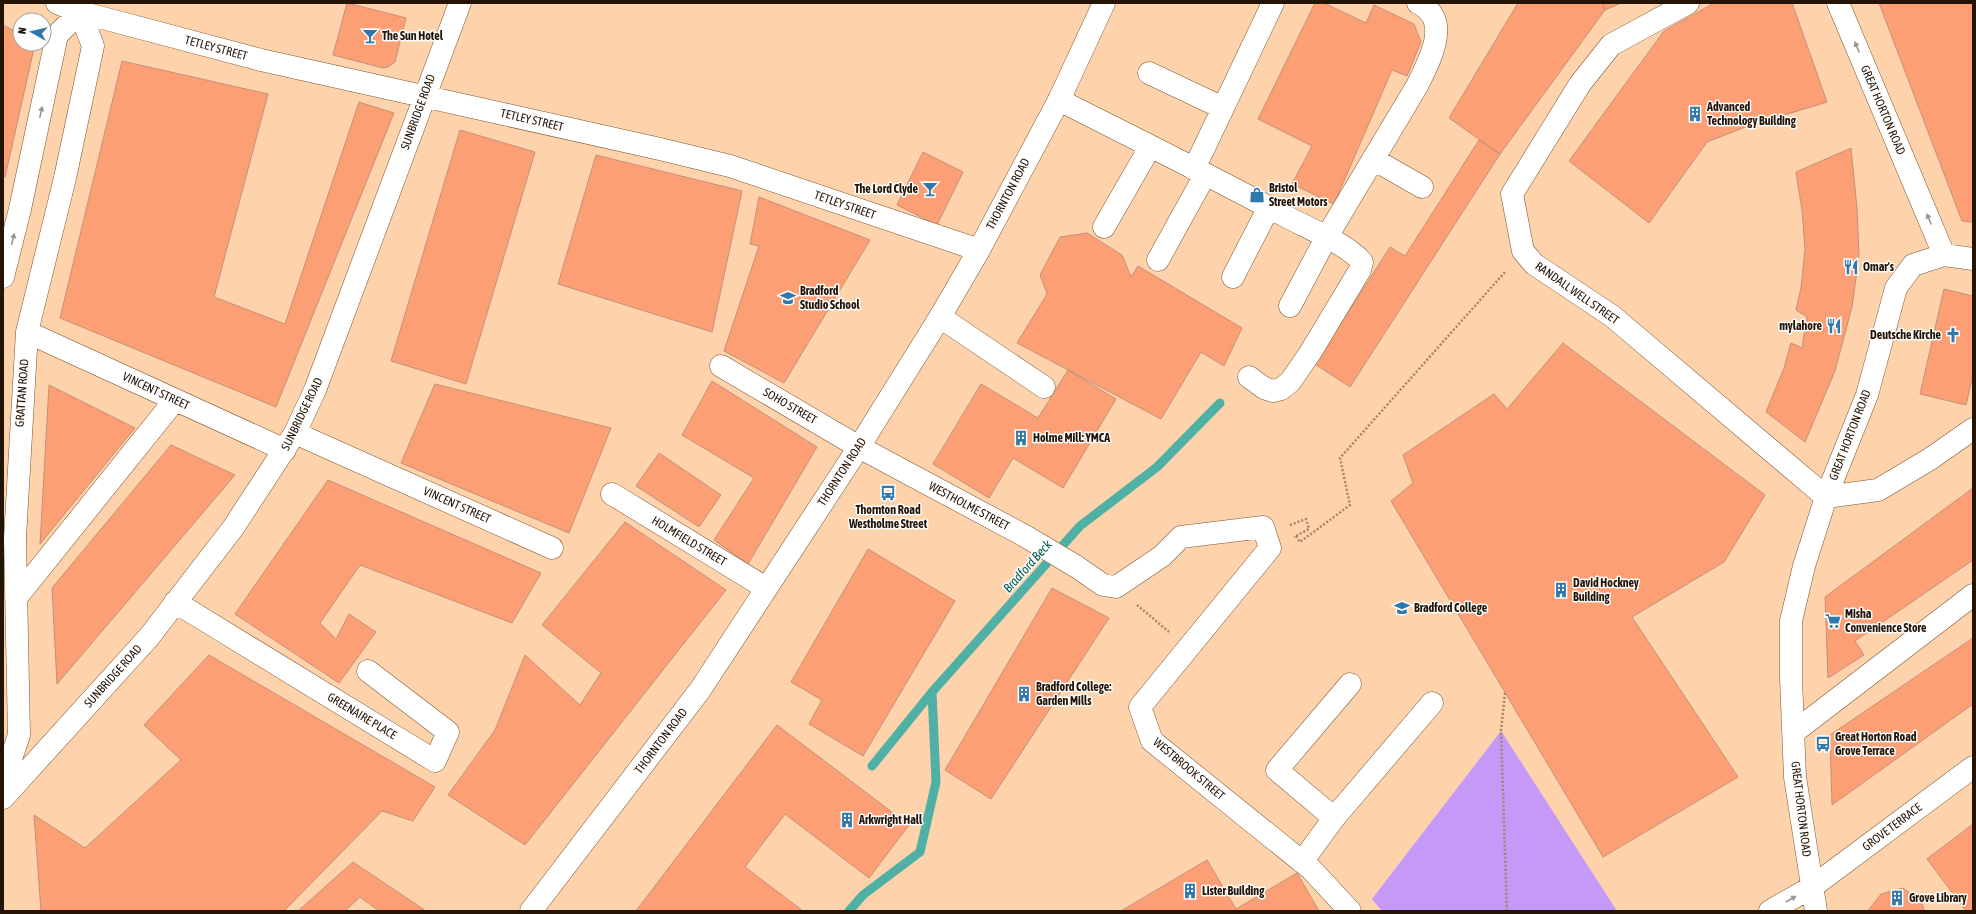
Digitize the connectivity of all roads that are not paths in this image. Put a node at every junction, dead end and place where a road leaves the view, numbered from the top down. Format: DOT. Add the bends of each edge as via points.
graph roads {
  1 [pos="57,3"];
  2 [pos="460,3"];
  3 [pos="1104,3"];
  4 [pos="1273,3"];
  5 [pos="1418,3"];
  6 [pos="1688,3"];
  7 [pos="1838,3"];
  8 [pos="80,7"];
  9 [pos="1149,73"];
  10 [pos="424,96"];
  11 [pos="1059,100"];
  12 [pos="1223,108"];
  13 [pos="1150,147"];
  14 [pos="1373,159"];
  15 [pos="1200,172"];
  16 [pos="1422,187"];
  17 [pos="12,204"];
  18 [pos="1269,207"];
  19 [pos="1104,227"];
  20 [pos="1326,238"];
  21 [pos="979,250"];
  22 [pos="1944,255"];
  23 [pos="1973,259"];
  24 [pos="1158,260"];
  25 [pos="3,277"];
  26 [pos="1233,277"];
  27 [pos="1290,306"];
  28 [pos="940,317"];
  29 [pos="27,332"];
  30 [pos="721,366"];
  31 [pos="1249,377"];
  32 [pos="1044,387"];
  33 [pos="176,400"];
  34 [pos="1973,429"];
  35 [pos="290,441"];
  36 [pos="859,447"];
  37 [pos="612,494"];
  38 [pos="1826,498"];
  39 [pos="552,548"];
  40 [pos="1116,587"];
  41 [pos="766,588"];
  42 [pos="1973,595"];
  43 [pos="16,598"];
  44 [pos="175,602"];
  45 [pos="368,671"];
  46 [pos="1350,684"];
  47 [pos="1432,704"];
  48 [pos="1794,732"];
  49 [pos="1973,767"];
  50 [pos="3,783"];
  51 [pos="3,798"];
  52 [pos="1334,818"];
  53 [pos="1302,862"];
  54 [pos="1812,887"];
  55 [pos="531,911"];
  56 [pos="1350,911"];
  57 [pos="1770,911"];
  58 [pos="1816,911"];
  1 -- 8 [label="street, TETLEY STREET"];
  2 -- 10 [label="street, SUNBRIDGE ROAD"];
  3 -- 11 [label="street, THORNTON ROAD"];
  4 -- 12 [label="street"];
  5 -- 14 [label="street" via="1433,15 1436,32 1434,47 1417,86"];
  6 -- 38 [label="street, RANDALL WELL STREET" via="1611,45 1580,84 1512,194 1523,251 1534,264 1612,316"];
  22 -- 7 [label="street, GREAT HORTON ROAD, one-way"];
  8 -- 10 [label="street, TETLEY STREET" via="261,60"];
  17 -- 8 [label="street, one-way" via="57,35"];
  8 -- 29 [label="street, GRATTAN ROAD" via="94,46"];
  9 -- 12 [label="street"];
  10 -- 21 [label="street, TETLEY STREET" via="730,166"];
  10 -- 35 [label="street, SUNBRIDGE ROAD" via="315,390"];
  11 -- 13 [label="street"];
  11 -- 21 [label="street, THORNTON ROAD"];
  12 -- 15 [label="street"];
  13 -- 15 [label="street"];
  13 -- 19 [label="street"];
  14 -- 16 [label="street"];
  14 -- 20 [label="street"];
  15 -- 18 [label="street"];
  15 -- 24 [label="street"];
  25 -- 17 [label="street, one-way"];
  18 -- 20 [label="street"];
  18 -- 26 [label="street"];
  20 -- 27 [label="street"];
  20 -- 31 [label="street" via="1357,257 1362,262 1360,270 1290,382 1281,389 1273,390 1264,388"];
  21 -- 28 [label="street, THORNTON ROAD"];
  22 -- 23 [label="street"];
  22 -- 38 [label="street, GREAT HORTON ROAD" via="1913,265 1896,288 1867,395"];
  28 -- 32 [label="street"];
  28 -- 36 [label="street, THORNTON ROAD"];
  29 -- 33 [label="street, VINCENT STREET"];
  29 -- 43 [label="street, GRATTAN ROAD" via="15,538"];
  30 -- 36 [label="street, SOHO STREET"];
  33 -- 35 [label="street, VINCENT STREET"];
  33 -- 43 [label="street"];
  34 -- 38 [label="street" via="1930,459 1878,490"];
  35 -- 39 [label="street, VINCENT STREET"];
  35 -- 44 [label="street, SUNBRIDGE ROAD" via="233,528"];
  36 -- 40 [label="street, WESTHOLME STREET" via="1025,536 1103,586"];
  36 -- 41 [label="street, THORNTON ROAD"];
  37 -- 41 [label="street, HOLMFIELD STREET"];
  38 -- 48 [label="street, GREAT HORTON ROAD" via="1804,566 1792,621"];
  40 -- 53 [label="street, WESTBROOK STREET" via="1162,556 1180,537 1263,527 1270,548 1140,707 1152,741"];
  41 -- 55 [label="street, THORNTON ROAD" via="700,690"];
  42 -- 48 [label="street"];
  43 -- 50 [label="street, GRATTAN ROAD" via="19,735"];
  44 -- 45 [label="street, GREENAIRE PLACE" via="435,761 448,732"];
  44 -- 51 [label="street, SUNBRIDGE ROAD" via="149,637"];
  46 -- 52 [label="street" via="1277,770"];
  47 -- 52 [label="street"];
  48 -- 54 [label="street, GREAT HORTON ROAD" via="1795,777"];
  49 -- 54 [label="street, GROVE TERRACE"];
  52 -- 53 [label="street"];
  53 -- 56 [label="street, WESTBROOK STREET"];
  57 -- 54 [label="street, GROVE TERRACE, one-way"];
  54 -- 58 [label="street, GREAT HORTON ROAD"];
}
